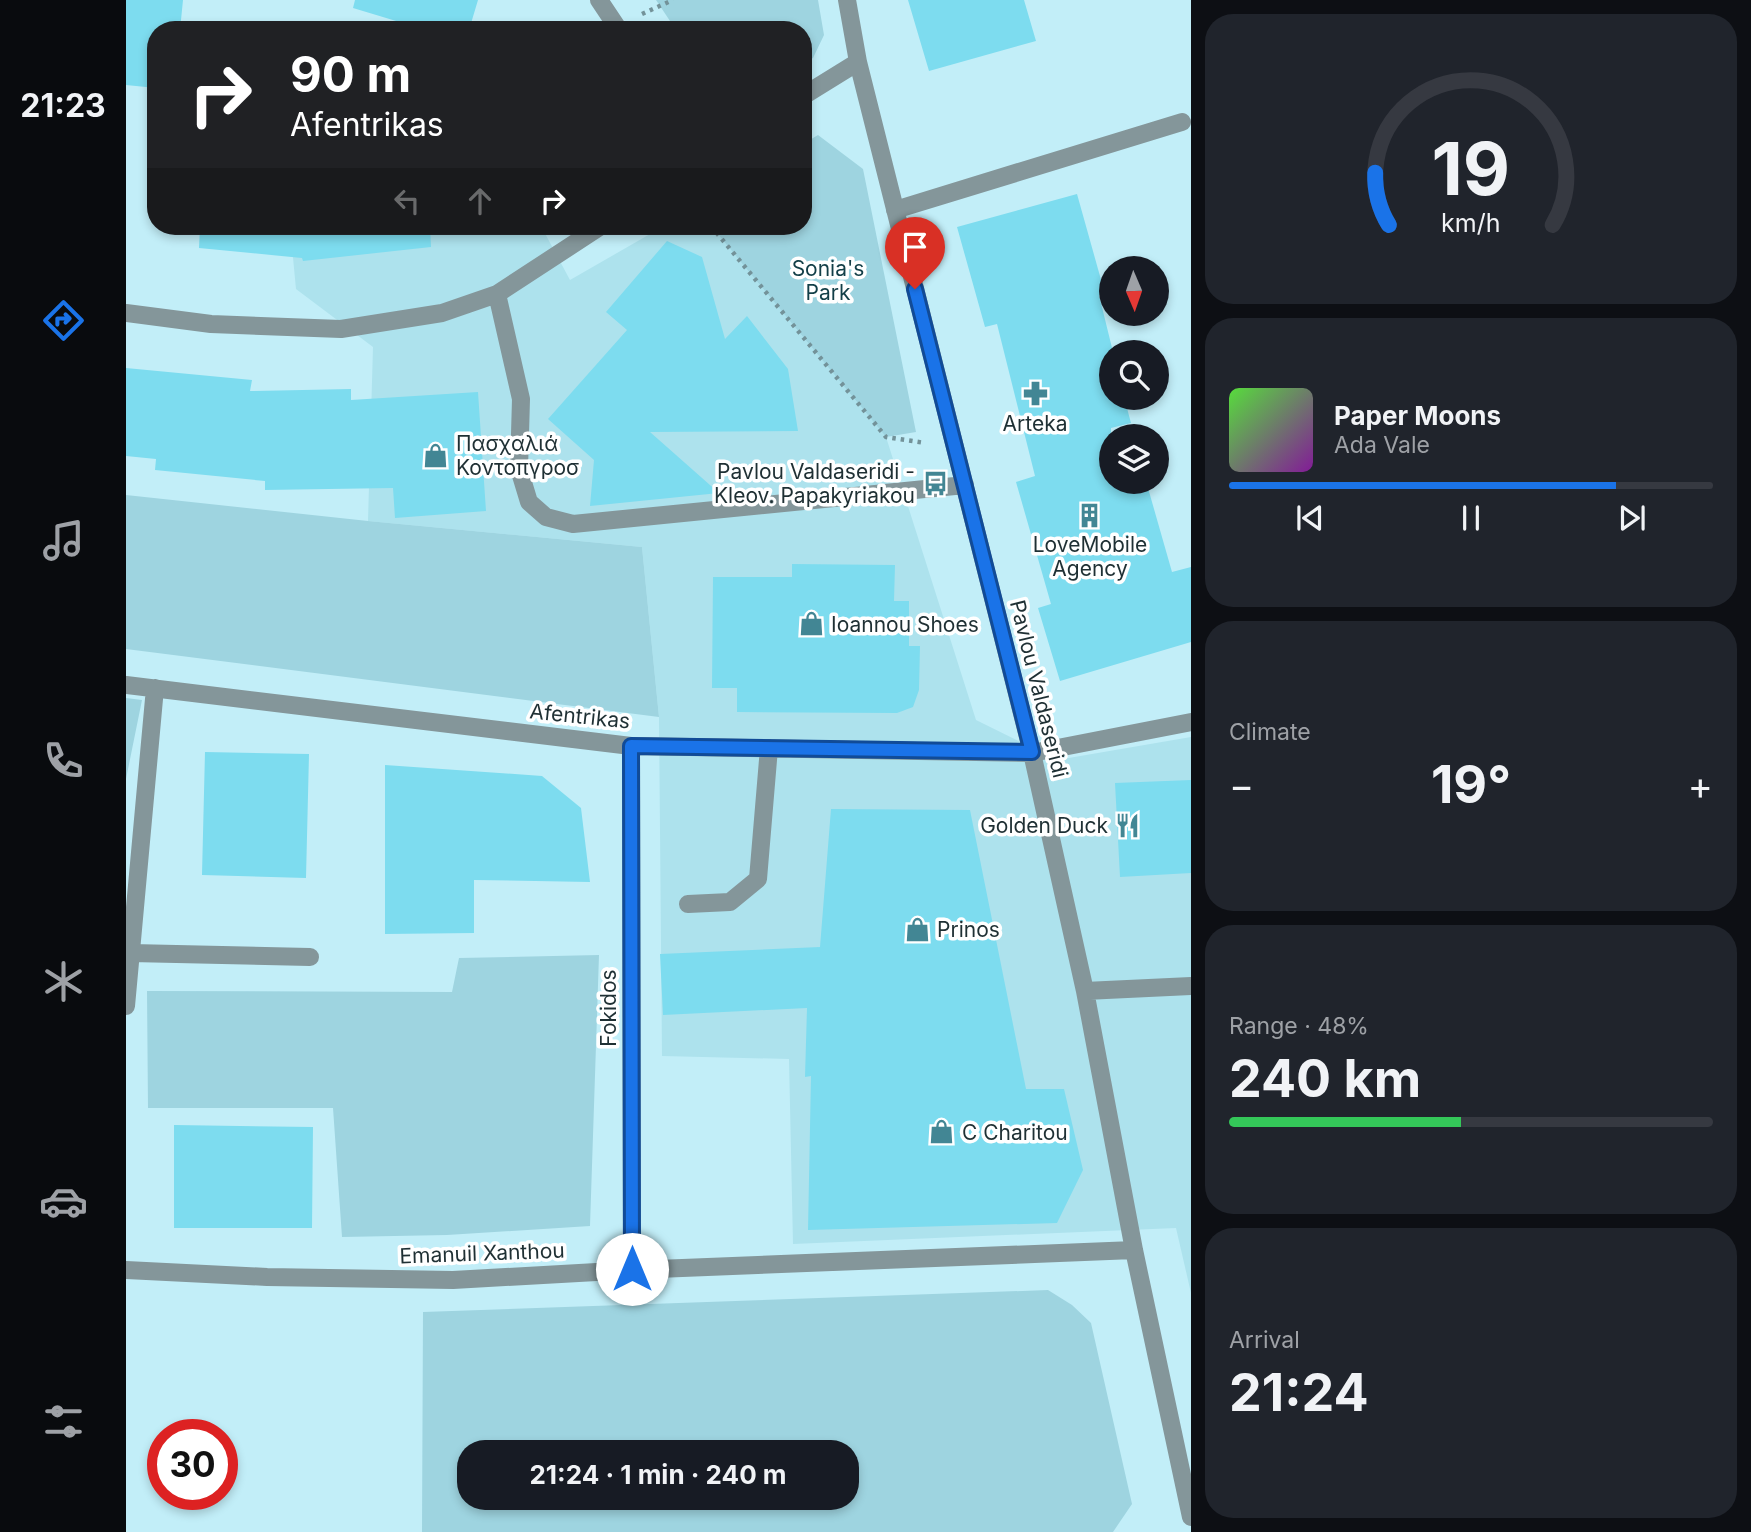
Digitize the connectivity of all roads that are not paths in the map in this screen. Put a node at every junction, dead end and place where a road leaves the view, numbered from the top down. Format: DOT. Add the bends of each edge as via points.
graph roads {
  1 [pos="599,0"];
  2 [pos="846,0"];
  3 [pos="613,21"];
  4 [pos="858,62"];
  5 [pos="812,90"];
  6 [pos="1182,122"];
  7 [pos="895,210"];
  8 [pos="587,235"];
  9 [pos="497,294"];
  10 [pos="126,313"];
  11 [pos="965,485"];
  12 [pos="126,685"];
  13 [pos="155,688"];
  14 [pos="1191,722"];
  15 [pos="631,746"];
  16 [pos="769,748"];
  17 [pos="1032,752"];
  18 [pos="688,904"];
  19 [pos="131,953"];
  20 [pos="310,957"];
  21 [pos="1191,986"];
  22 [pos="1085,991"];
  23 [pos="126,1006"];
  24 [pos="1134,1250"];
  25 [pos="632,1269"];
  26 [pos="126,1270"];
  27 [pos="1191,1517"];
  1 -- 3 [label="street"];
  2 -- 4 [label="street, Pavlou Valdaseridi"];
  4 -- 5 [label="street"];
  4 -- 7 [label="street, Pavlou Valdaseridi"];
  6 -- 7 [label="street"];
  7 -- 11 [label="street, Pavlou Valdaseridi"];
  8 -- 9 [label="street"];
  9 -- 10 [label="street" via="442,313 341,329 211,324"];
  9 -- 11 [label="street" via="521,399 519,469 529,502 546,517 573,524"];
  11 -- 17 [label="street, Pavlou Valdaseridi"];
  12 -- 13 [label="street, Afentrikas"];
  13 -- 15 [label="street, Afentrikas"];
  13 -- 19 [label="street"];
  14 -- 17 [label="street, Afentrikas"];
  15 -- 16 [label="street, Afentrikas"];
  15 -- 25 [label="street, Fokidos"];
  16 -- 17 [label="street, Afentrikas"];
  16 -- 18 [label="street" via="758,880 730,902"];
  17 -- 22 [label="street, Pavlou Valdaseridi"];
  19 -- 20 [label="street"];
  19 -- 23 [label="street"];
  21 -- 22 [label="street"];
  22 -- 24 [label="street, Pavlou Valdaseridi"];
  24 -- 25 [label="street, Emanuil Xanthou"];
  24 -- 27 [label="street, Pavlou Valdaseridi"];
  25 -- 26 [label="street, Emanuil Xanthou" via="453,1280"];
}
